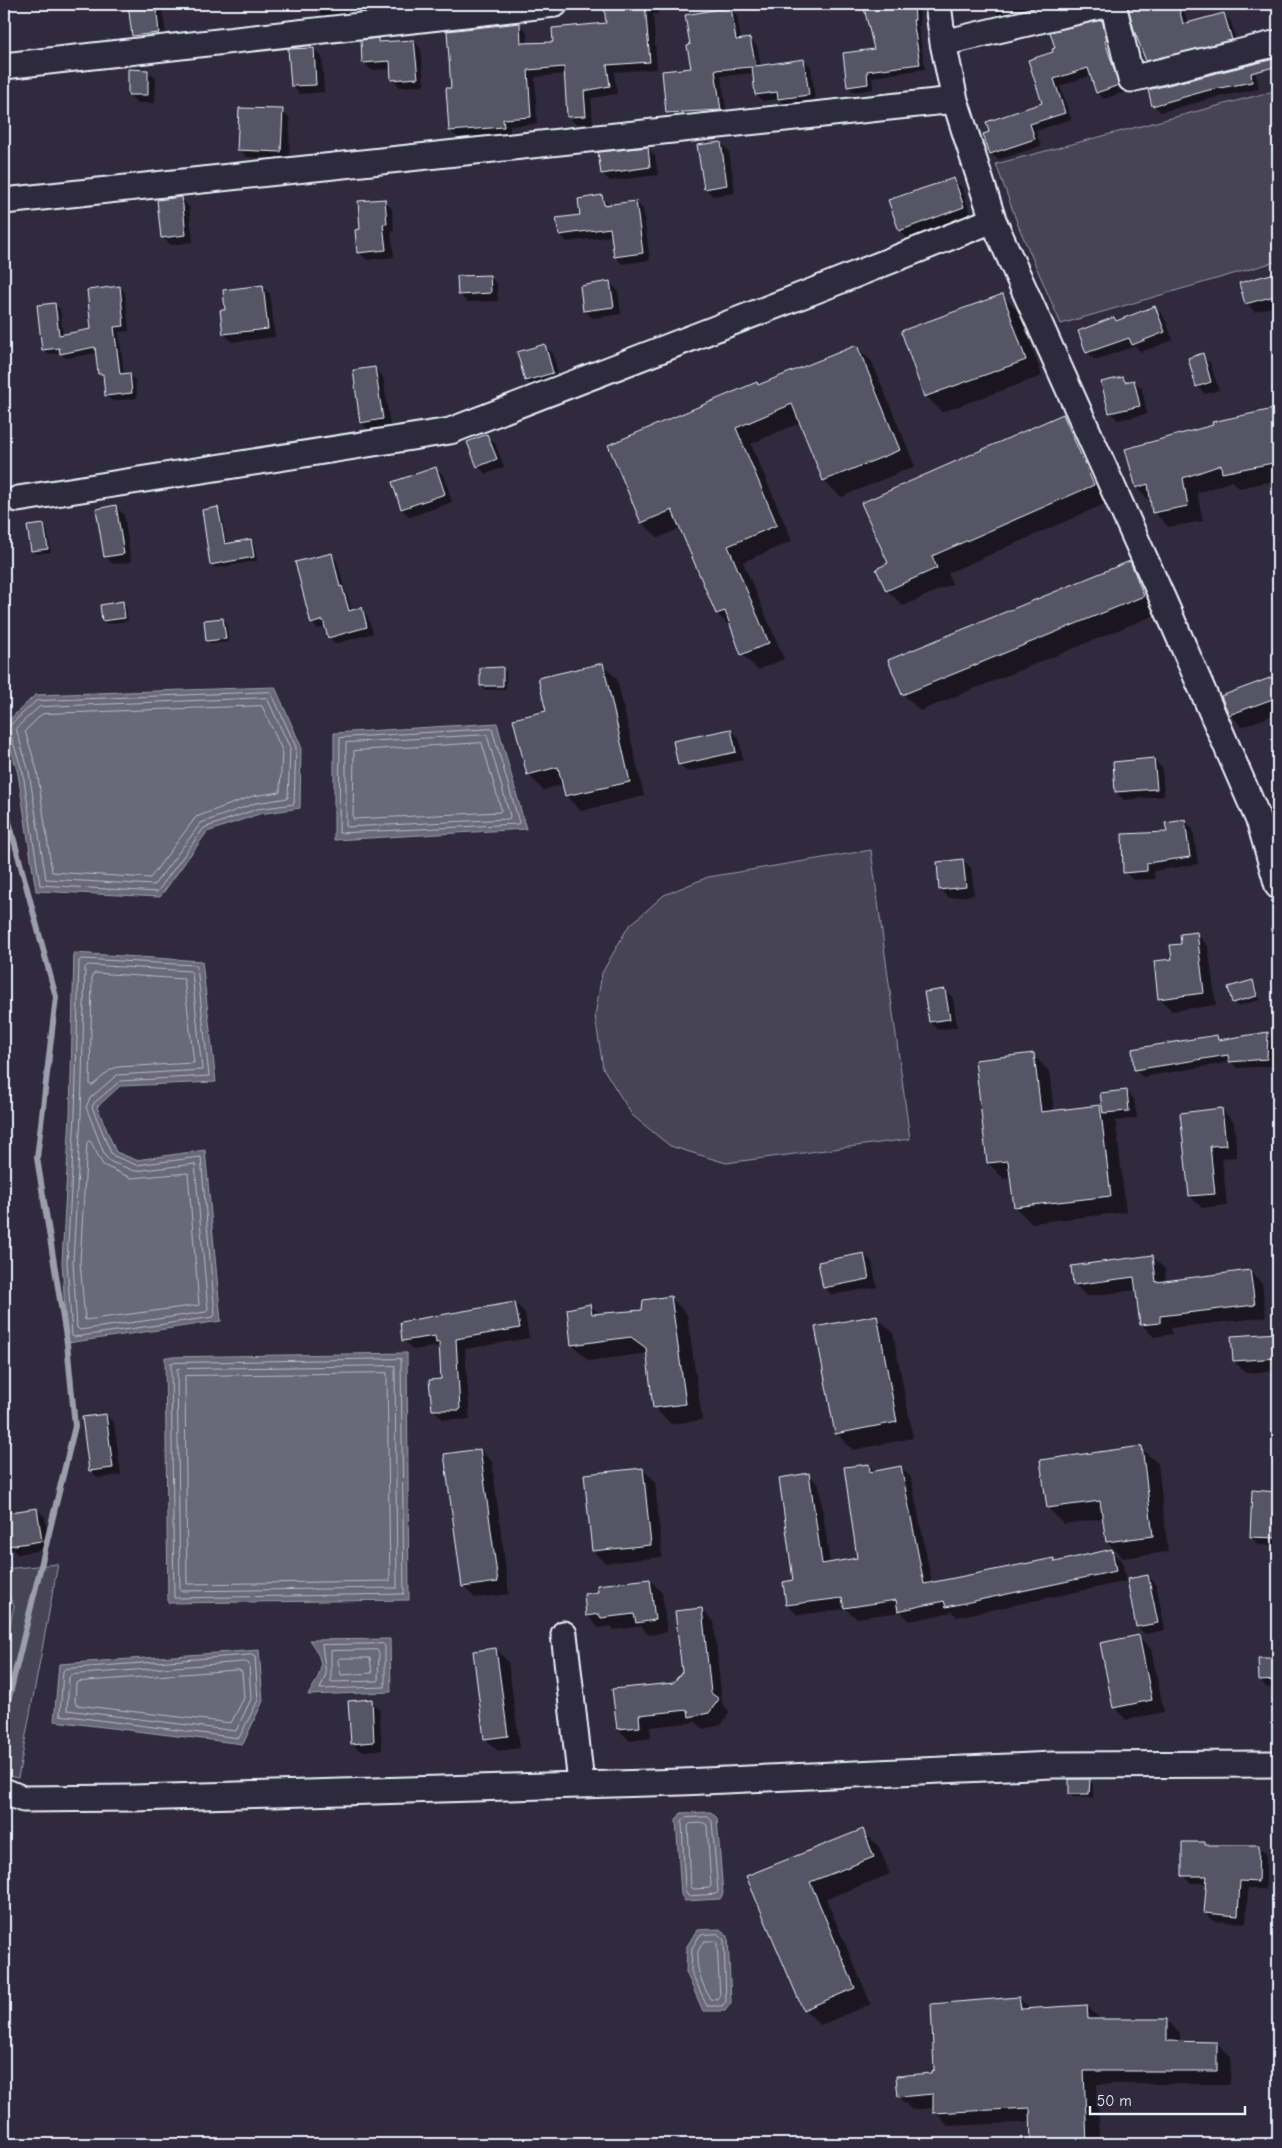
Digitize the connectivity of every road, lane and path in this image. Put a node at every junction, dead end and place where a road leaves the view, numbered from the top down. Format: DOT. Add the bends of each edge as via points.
graph roads {
  1 [pos="555,4"];
  2 [pos="938,4"];
  3 [pos="1108,4"];
  4 [pos="1114,4"];
  5 [pos="444,10"];
  6 [pos="943,43"];
  7 [pos="1278,43"];
  8 [pos="4,66"];
  9 [pos="955,100"];
  10 [pos="4,201"];
  11 [pos="993,220"];
  12 [pos="18,499"];
  13 [pos="1269,820"];
  14 [pos="1278,886"];
  15 [pos="564,1634"];
  16 [pos="1278,1764"];
  17 [pos="581,1783"];
  18 [pos="4,1791"];
  1 -- 5 [label="street"];
  2 -- 6 [label="street"];
  3 -- 6 [label="street"];
  4 -- 7 [label="street" via="1131,79"];
  5 -- 8 [label="street"];
  6 -- 9 [label="street"];
  9 -- 10 [label="street"];
  9 -- 11 [label="street"];
  11 -- 12 [label="street" via="450,431"];
  11 -- 13 [label="street" via="1165,604"];
  13 -- 14 [label="street"];
  15 -- 17 [label="street"];
  16 -- 17 [label="street" via="1052,1766 682,1782"];
  17 -- 18 [label="street" via="134,1798 24,1799"];
}
